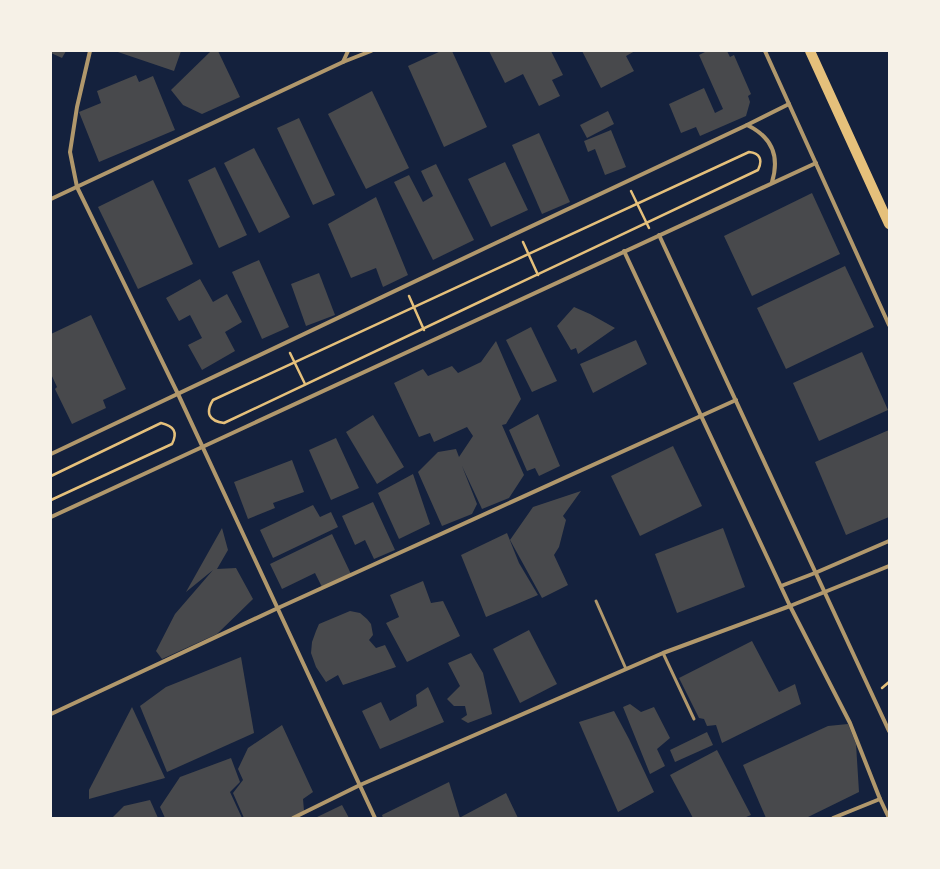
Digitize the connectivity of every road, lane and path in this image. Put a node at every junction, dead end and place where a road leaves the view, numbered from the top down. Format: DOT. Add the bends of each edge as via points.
graph roads {
  1 [pos="90,51"];
  2 [pos="348,51"];
  3 [pos="371,51"];
  4 [pos="765,51"];
  5 [pos="810,51"];
  6 [pos="343,62"];
  7 [pos="789,104"];
  8 [pos="747,125"];
  9 [pos="816,163"];
  10 [pos="627,181"];
  11 [pos="772,182"];
  12 [pos="77,187"];
  13 [pos="51,199"];
  14 [pos="637,203"];
  15 [pos="646,223"];
  16 [pos="889,224"];
  17 [pos="518,232"];
  18 [pos="659,235"];
  19 [pos="653,238"];
  20 [pos="624,251"];
  21 [pos="528,253"];
  22 [pos="538,274"];
  23 [pos="405,286"];
  24 [pos="544,288"];
  25 [pos="413,306"];
  26 [pos="889,325"];
  27 [pos="424,328"];
  28 [pos="430,342"];
  29 [pos="285,343"];
  30 [pos="294,361"];
  31 [pos="305,384"];
  32 [pos="178,394"];
  33 [pos="311,397"];
  34 [pos="736,400"];
  35 [pos="702,416"];
  36 [pos="203,447"];
  37 [pos="51,454"];
  38 [pos="51,476"];
  39 [pos="51,500"];
  40 [pos="51,517"];
  41 [pos="889,541"];
  42 [pos="889,566"];
  43 [pos="816,573"];
  44 [pos="781,586"];
  45 [pos="824,592"];
  46 [pos="596,601"];
  47 [pos="790,606"];
  48 [pos="278,608"];
  49 [pos="663,653"];
  50 [pos="626,669"];
  51 [pos="51,714"];
  52 [pos="694,719"];
  53 [pos="889,731"];
  54 [pos="360,785"];
  55 [pos="880,799"];
  56 [pos="293,818"];
  57 [pos="376,818"];
  58 [pos="833,818"];
  59 [pos="889,818"];
  1 -- 12 [label="street" via="70,152"];
  2 -- 6 [label="street"];
  3 -- 6 [label="street"];
  4 -- 7 [label="street"];
  5 -- 16 [label="main road"];
  6 -- 12 [label="street"];
  7 -- 8 [label="street"];
  7 -- 9 [label="street"];
  8 -- 10 [label="street"];
  8 -- 11 [label="street" via="766,138 772,148 775,171"];
  9 -- 11 [label="street"];
  9 -- 26 [label="street"];
  10 -- 14 [label="path"];
  10 -- 17 [label="street"];
  11 -- 18 [label="street"];
  12 -- 13 [label="street"];
  12 -- 32 [label="street"];
  14 -- 15 [label="path"];
  14 -- 15 [label="path" via="749,152 760,157 761,164 758,170"];
  14 -- 21 [label="path"];
  15 -- 19 [label="path"];
  15 -- 22 [label="path"];
  17 -- 21 [label="path"];
  17 -- 23 [label="street"];
  18 -- 19 [label="street"];
  18 -- 34 [label="street"];
  19 -- 20 [label="street"];
  20 -- 24 [label="street"];
  20 -- 35 [label="street"];
  21 -- 22 [label="path"];
  21 -- 25 [label="path"];
  22 -- 24 [label="path"];
  22 -- 27 [label="path"];
  23 -- 25 [label="path"];
  23 -- 29 [label="street"];
  24 -- 28 [label="street"];
  25 -- 27 [label="path"];
  25 -- 30 [label="path"];
  27 -- 28 [label="path"];
  27 -- 31 [label="path"];
  28 -- 33 [label="street"];
  29 -- 30 [label="path"];
  29 -- 32 [label="street"];
  30 -- 31 [label="path"];
  30 -- 31 [label="path" via="212,400 208,407 210,415 215,422 224,423"];
  31 -- 33 [label="path"];
  32 -- 36 [label="street"];
  32 -- 37 [label="street"];
  33 -- 36 [label="street"];
  34 -- 35 [label="street"];
  34 -- 43 [label="street"];
  35 -- 44 [label="street"];
  35 -- 48 [label="street"];
  36 -- 40 [label="street"];
  36 -- 48 [label="street"];
  38 -- 39 [label="path" via="162,423 174,430 175,438 172,444"];
  41 -- 43 [label="street"];
  42 -- 45 [label="street"];
  43 -- 44 [label="street"];
  43 -- 45 [label="street"];
  44 -- 47 [label="street"];
  45 -- 47 [label="street"];
  45 -- 53 [label="street"];
  46 -- 50 [label="lane"];
  47 -- 49 [label="street"];
  47 -- 55 [label="street" via="850,723"];
  48 -- 51 [label="street"];
  48 -- 54 [label="street"];
  49 -- 50 [label="street"];
  49 -- 52 [label="lane"];
  50 -- 54 [label="street"];
  54 -- 56 [label="street"];
  54 -- 57 [label="street"];
  55 -- 58 [label="street"];
  55 -- 59 [label="street"];
}
